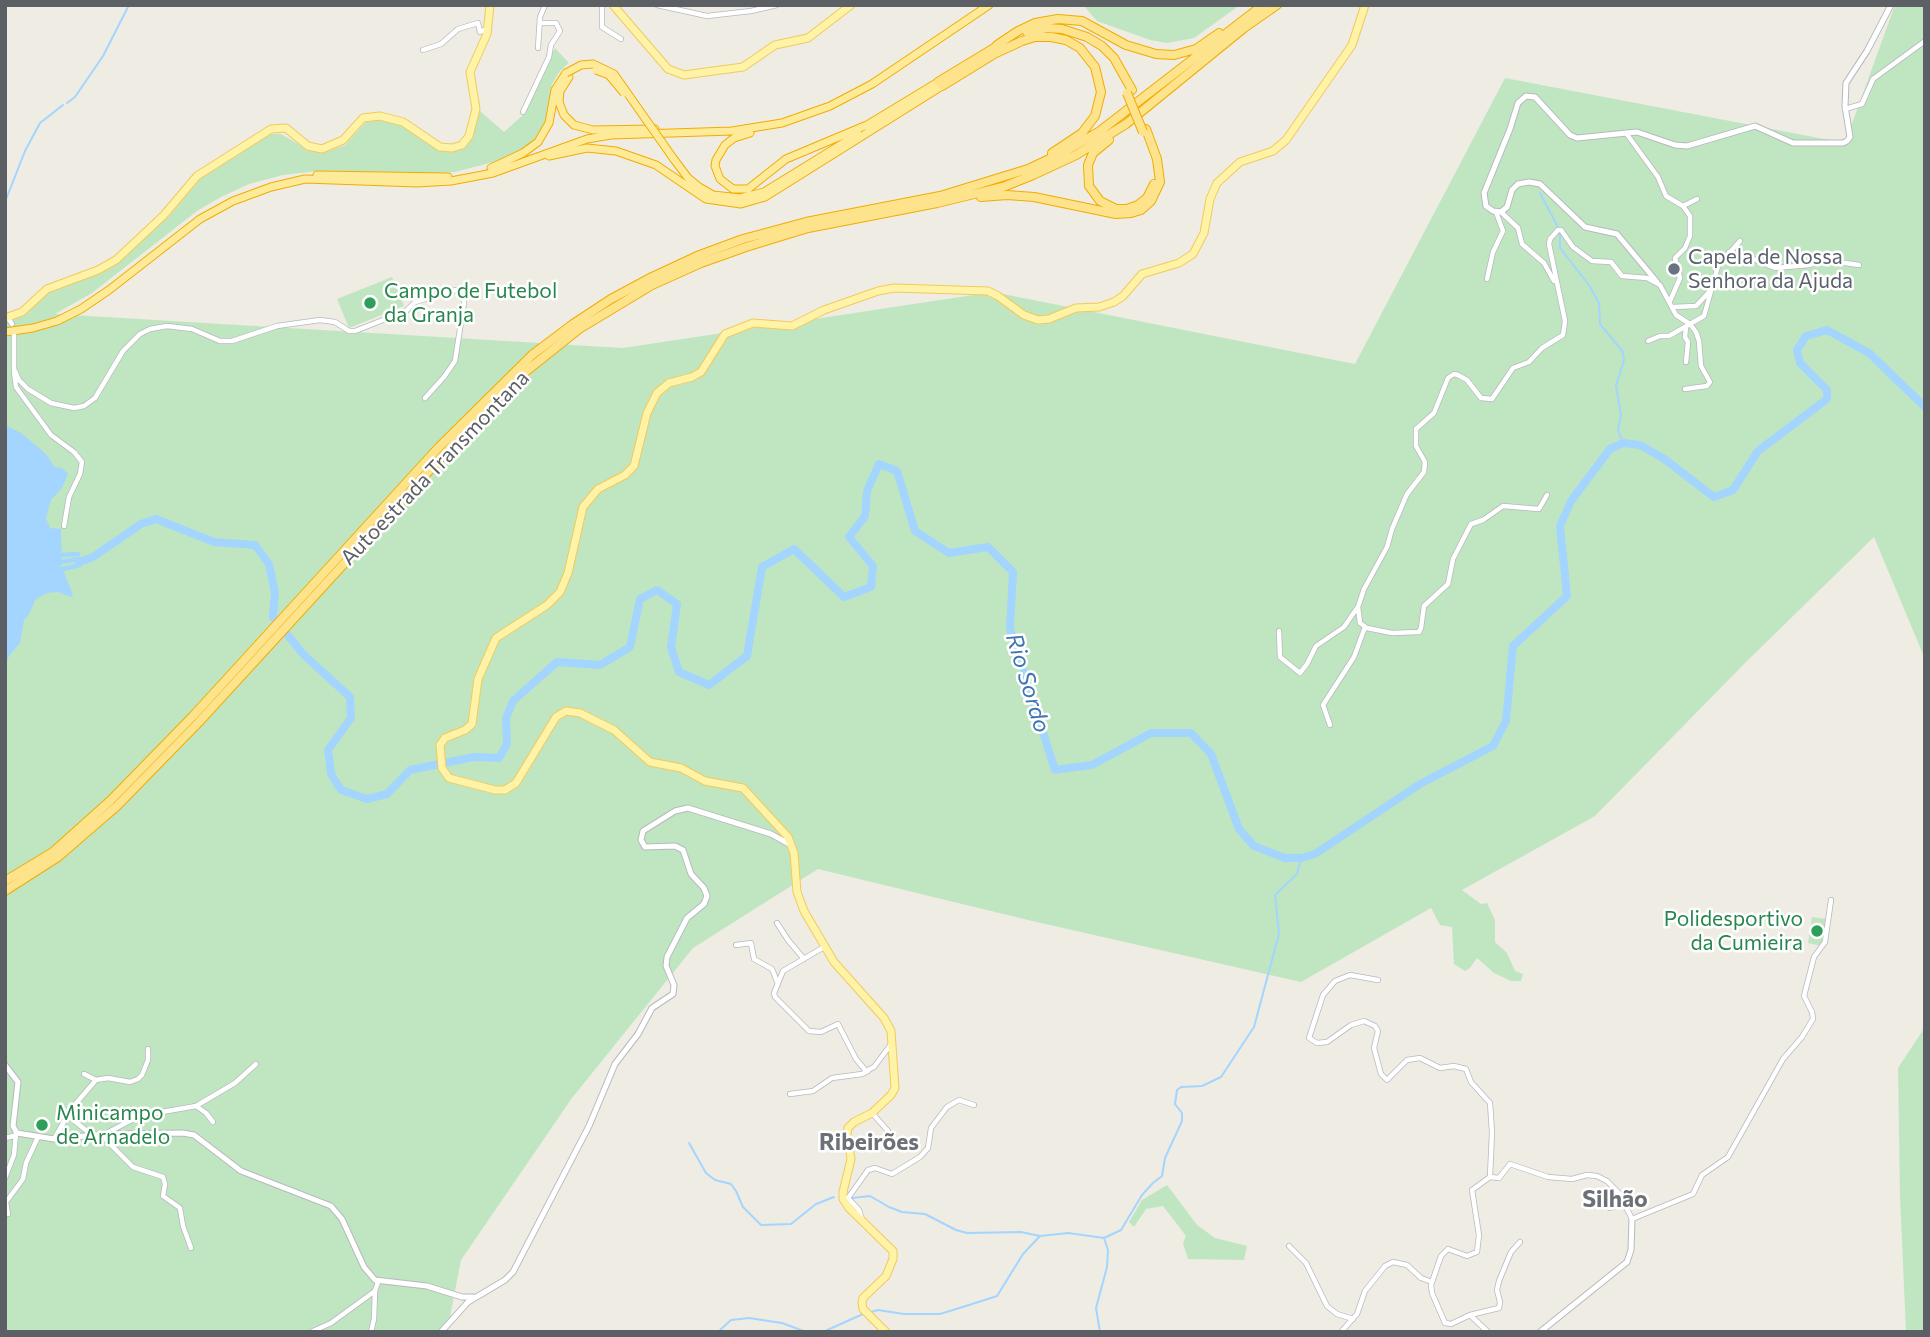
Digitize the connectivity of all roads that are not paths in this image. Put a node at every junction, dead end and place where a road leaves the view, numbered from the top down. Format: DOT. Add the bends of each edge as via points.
graph roads {
  1 [pos="490,5"];
  2 [pos="545,5"];
  3 [pos="602,5"];
  4 [pos="614,5"];
  5 [pos="657,5"];
  6 [pos="776,5"];
  7 [pos="851,5"];
  8 [pos="981,5"];
  9 [pos="989,5"];
  10 [pos="1263,5"];
  11 [pos="1277,5"];
  12 [pos="1365,5"];
  13 [pos="1891,5"];
  14 [pos="1240,22"];
  15 [pos="540,23"];
  16 [pos="489,25"];
  17 [pos="621,39"];
  18 [pos="1925,41"];
  19 [pos="538,48"];
  20 [pos="997,49"];
  21 [pos="423,50"];
  22 [pos="902,64"];
  23 [pos="568,75"];
  24 [pos="940,84"];
  25 [pos="1845,109"];
  26 [pos="523,112"];
  27 [pos="884,115"];
  28 [pos="1126,124"];
  29 [pos="696,130"];
  30 [pos="1144,130"];
  31 [pos="1626,132"];
  32 [pos="671,158"];
  33 [pos="491,168"];
  34 [pos="338,180"];
  35 [pos="1000,180"];
  36 [pos="1697,199"];
  37 [pos="712,200"];
  38 [pos="937,203"];
  39 [pos="1682,206"];
  40 [pos="1498,212"];
  41 [pos="1740,242"];
  42 [pos="1729,252"];
  43 [pos="1859,265"];
  44 [pos="1487,279"];
  45 [pos="1657,282"];
  46 [pos="1558,289"];
  47 [pos="1711,290"];
  48 [pos="1670,301"];
  49 [pos="1673,307"];
  50 [pos="9,317"];
  51 [pos="1688,325"];
  52 [pos="8,332"];
  53 [pos="1648,341"];
  54 [pos="5,346"];
  55 [pos="14,346"];
  56 [pos="1686,362"];
  57 [pos="14,367"];
  58 [pos="1685,389"];
  59 [pos="425,398"];
  60 [pos="1547,495"];
  61 [pos="377,521"];
  62 [pos="64,526"];
  63 [pos="1358,607"];
  64 [pos="1365,627"];
  65 [pos="1279,631"];
  66 [pos="196,719"];
  67 [pos="1330,725"];
  68 [pos="775,823"];
  69 [pos="764,832"];
  70 [pos="792,845"];
  71 [pos="5,881"];
  72 [pos="5,891"];
  73 [pos="1831,900"];
  74 [pos="777,923"];
  75 [pos="736,945"];
  76 [pos="824,947"];
  77 [pos="804,959"];
  78 [pos="1378,980"];
  79 [pos="778,985"];
  80 [pos="892,1042"];
  81 [pos="148,1049"];
  82 [pos="256,1063"];
  83 [pos="5,1066"];
  84 [pos="869,1071"];
  85 [pos="84,1074"];
  86 [pos="96,1080"];
  87 [pos="790,1094"];
  88 [pos="974,1105"];
  89 [pos="196,1106"];
  90 [pos="872,1113"];
  91 [pos="68,1116"];
  92 [pos="213,1122"];
  93 [pos="13,1126"];
  94 [pos="5,1127"];
  95 [pos="888,1132"];
  96 [pos="105,1134"];
  97 [pos="15,1135"];
  98 [pos="93,1135"];
  99 [pos="38,1137"];
  100 [pos="5,1138"];
  101 [pos="54,1139"];
  102 [pos="6,1176"];
  103 [pos="1490,1177"];
  104 [pos="1623,1204"];
  105 [pos="5,1205"];
  106 [pos="1609,1208"];
  107 [pos="8,1214"];
  108 [pos="1632,1219"];
  109 [pos="863,1221"];
  110 [pos="1520,1242"];
  111 [pos="1289,1246"];
  112 [pos="191,1248"];
  113 [pos="377,1281"];
  114 [pos="1432,1282"];
  115 [pos="375,1291"];
  116 [pos="457,1295"];
  117 [pos="476,1296"];
  118 [pos="462,1308"];
  119 [pos="1470,1315"];
  120 [pos="1353,1319"];
  121 [pos="311,1332"];
  122 [pos="370,1332"];
  123 [pos="441,1332"];
  124 [pos="886,1332"];
  125 [pos="1341,1332"];
  126 [pos="1488,1332"];
  127 [pos="1539,1332"];
  1 -- 16 [label="main road"];
  2 -- 15 [label="street"];
  3 -- 17 [label="street" via="602,27"];
  4 -- 7 [label="main road" via="663,65 680,75 743,67 775,45 808,38"];
  5 -- 6 [label="street" via="707,16"];
  8 -- 29 [label="highway" via="871,82 825,106 773,123"];
  9 -- 22 [label="highway"];
  10 -- 14 [label="highway, Autoestrada Transmontana"];
  11 -- 28 [label="highway, Autoestrada Transmontana"];
  12 -- 68 [label="main road" via="1352,45 1286,141 1275,150 1240,162 1217,183 1193,254 1178,264 1143,273 1115,302 1077,307 1038,320 1024,316 990,292 878,290 792,326 754,323 724,335 702,371 668,383 657,393 647,413 634,466 598,489 583,507 560,592 496,638 478,681 472,722 467,730 441,743 445,774 496,791 509,789 554,719 562,712 574,711 613,729 652,763 743,788"];
  13 -- 25 [label="street" via="1847,81"];
  14 -- 20 [label="highway" via="1196,48 1174,55 1143,52 1097,27 1069,19 1035,23"];
  14 -- 35 [label="highway, Autoestrada Transmontana" via="1100,131"];
  15 -- 19 [label="street"];
  15 -- 26 [label="street" via="556,23 560,33"];
  16 -- 21 [label="street" via="481,32 479,23 458,29 441,44"];
  16 -- 50 [label="main road" via="470,72 476,102 465,142 450,148 436,145 399,120 380,116 363,118 343,140 322,149 309,147 284,128 267,130 197,176 116,260 43,291 27,308"];
  18 -- 25 [label="street" via="1873,79 1860,105"];
  20 -- 24 [label="highway"];
  20 -- 30 [label="highway, bridge" via="1034,34 1077,37 1110,62 1130,92"];
  20 -- 35 [label="highway" via="1035,37 1066,40 1089,57 1101,92 1095,116 1082,133"];
  22 -- 27 [label="highway" via="826,110 734,138 718,154 717,173 725,185 748,189 786,159"];
  22 -- 34 [label="highway" via="830,106 759,128 587,139 493,173 451,181"];
  23 -- 29 [label="highway" via="560,91 560,109 581,129"];
  23 -- 32 [label="highway, bridge" via="581,65 593,64 614,74"];
  23 -- 33 [label="highway" via="555,90 549,124 538,142"];
  24 -- 27 [label="highway"];
  24 -- 37 [label="highway" via="765,197 741,204"];
  25 -- 31 [label="street" via="1850,137 1837,144 1790,142 1755,126 1687,146"];
  27 -- 32 [label="highway" via="752,197 713,195 688,178"];
  28 -- 30 [label="highway" via="1093,153 1088,165 1089,187 1108,206 1126,209 1138,205 1152,190 1155,172"];
  28 -- 38 [label="highway, Autoestrada Transmontana" via="1033,175"];
  29 -- 33 [label="highway" via="579,137"];
  30 -- 38 [label="highway" via="1157,159 1160,181 1151,201 1131,214 1007,195"];
  31 -- 39 [label="street" via="1658,177 1666,197"];
  31 -- 40 [label="street" via="1574,138 1537,98 1524,97 1516,105 1483,193 1486,206"];
  32 -- 37 [label="highway" via="685,180"];
  33 -- 52 [label="highway" via="450,177 350,174 270,183 231,197 198,216 79,306"];
  34 -- 37 [label="highway" via="446,185 492,176 559,153 600,149 639,157"];
  34 -- 52 [label="highway" via="305,179 233,201 200,219 81,309 57,321"];
  35 -- 61 [label="highway, Autoestrada Transmontana" via="743,239 642,282 532,355 439,447"];
  36 -- 39 [label="street"];
  38 -- 61 [label="highway, Autoestrada Transmontana" via="808,228 746,247 664,279 617,305 520,376"];
  39 -- 48 [label="street" via="1689,215 1690,236 1675,258 1680,278"];
  40 -- 44 [label="street" via="1503,230"];
  40 -- 45 [label="street" via="1507,207 1514,188 1522,182 1545,187 1581,223 1617,234"];
  40 -- 46 [label="street" via="1518,228 1522,244 1544,263"];
  41 -- 42 [label="street"];
  42 -- 43 [label="street" via="1779,269 1824,260"];
  42 -- 47 [label="street" via="1718,266"];
  45 -- 46 [label="street" via="1623,276 1611,263 1592,261 1559,229 1549,243"];
  45 -- 48 [label="street"];
  46 -- 63 [label="street" via="1563,336 1528,363 1513,368 1495,398 1482,398 1458,374 1447,379 1434,413 1416,432 1424,472 1406,495"];
  47 -- 49 [label="street" via="1696,307"];
  47 -- 51 [label="street" via="1706,313"];
  48 -- 49 [label="street"];
  49 -- 51 [label="street"];
  51 -- 53 [label="street"];
  51 -- 56 [label="street"];
  51 -- 58 [label="street" via="1699,338 1701,366 1710,383"];
  52 -- 55 [label="street"];
  54 -- 55 [label="street"];
  55 -- 57 [label="street"];
  57 -- 59 [label="street" via="19,380 37,395 74,408 95,398 122,351 150,329 192,329 220,341 320,320 355,331 406,312 415,302 455,290 463,294 464,303 454,361"];
  57 -- 62 [label="street" via="19,391 54,438 82,464"];
  60 -- 64 [label="street" via="1539,509 1503,506 1471,524 1453,559 1449,582 1423,607 1420,631 1392,633"];
  61 -- 66 [label="highway, Autoestrada Transmontana"];
  63 -- 64 [label="street"];
  63 -- 65 [label="street" via="1344,627 1316,646 1301,673 1280,657"];
  64 -- 67 [label="street" via="1354,657 1323,705"];
  66 -- 71 [label="highway, Autoestrada Transmontana" via="92,819 52,852"];
  66 -- 72 [label="highway, Autoestrada Transmontana" via="117,806 37,872"];
  68 -- 69 [label="street"];
  68 -- 70 [label="main road"];
  69 -- 70 [label="street"];
  69 -- 117 [label="street" via="686,808 643,831 645,847 683,850 690,871 707,895 704,904 687,918 667,957 673,994 652,1008 615,1065 589,1126 515,1269"];
  70 -- 76 [label="main road" via="799,898"];
  73 -- 108 [label="street" via="1825,942 1814,957 1804,996 1813,1019 1783,1059 1728,1157 1702,1175 1693,1194"];
  74 -- 77 [label="street"];
  75 -- 79 [label="street" via="751,943 754,959 772,969"];
  76 -- 77 [label="street"];
  76 -- 80 [label="main road" via="886,1021"];
  77 -- 79 [label="street" via="783,971"];
  78 -- 103 [label="street" via="1350,975 1335,981 1323,995 1308,1038 1327,1042 1364,1021 1378,1031 1374,1048 1387,1080 1407,1060 1420,1058 1440,1068 1466,1069 1471,1082 1490,1102"];
  79 -- 84 [label="street" via="775,997 804,1027 818,1032 838,1024 856,1059"];
  80 -- 84 [label="street"];
  80 -- 90 [label="main road" via="895,1088"];
  81 -- 86 [label="street" via="149,1057 136,1083"];
  82 -- 89 [label="street" via="235,1083"];
  83 -- 93 [label="street" via="18,1082"];
  84 -- 87 [label="street" via="832,1078 813,1091"];
  85 -- 86 [label="street"];
  86 -- 91 [label="street"];
  88 -- 109 [label="street" via="959,1100 947,1107 930,1129 928,1147 921,1156 892,1174 868,1170 848,1198"];
  89 -- 92 [label="street"];
  89 -- 96 [label="street" via="139,1116"];
  90 -- 95 [label="street"];
  90 -- 109 [label="main road" via="853,1122 847,1135 851,1159 843,1199"];
  91 -- 98 [label="street"];
  91 -- 101 [label="street"];
  93 -- 94 [label="street"];
  93 -- 97 [label="street"];
  96 -- 98 [label="street"];
  96 -- 112 [label="street" via="133,1167 163,1177 163,1196 180,1208"];
  96 -- 113 [label="street" via="194,1135 241,1171 331,1206 364,1267"];
  97 -- 99 [label="street"];
  97 -- 100 [label="street"];
  97 -- 102 [label="street"];
  98 -- 101 [label="street"];
  99 -- 101 [label="street"];
  99 -- 105 [label="street" via="23,1179"];
  103 -- 104 [label="street" via="1499,1178 1510,1164 1548,1177 1597,1176 1619,1193"];
  103 -- 114 [label="street" via="1472,1189 1479,1235 1476,1252 1467,1256 1448,1249"];
  104 -- 106 [label="street"];
  104 -- 108 [label="street"];
  105 -- 107 [label="street"];
  108 -- 127 [label="street" via="1627,1262"];
  109 -- 124 [label="main road" via="892,1251 886,1276 862,1303"];
  110 -- 119 [label="street" via="1499,1281 1499,1308"];
  111 -- 120 [label="street" via="1308,1266 1328,1306"];
  113 -- 115 [label="street"];
  113 -- 116 [label="street" via="433,1287"];
  114 -- 119 [label="street" via="1445,1323"];
  114 -- 120 [label="street" via="1393,1262 1371,1284"];
  115 -- 121 [label="street"];
  115 -- 122 [label="street"];
  116 -- 117 [label="street"];
  116 -- 118 [label="street"];
  117 -- 118 [label="street"];
  118 -- 123 [label="street"];
  119 -- 126 [label="street"];
  120 -- 125 [label="street"];
}
